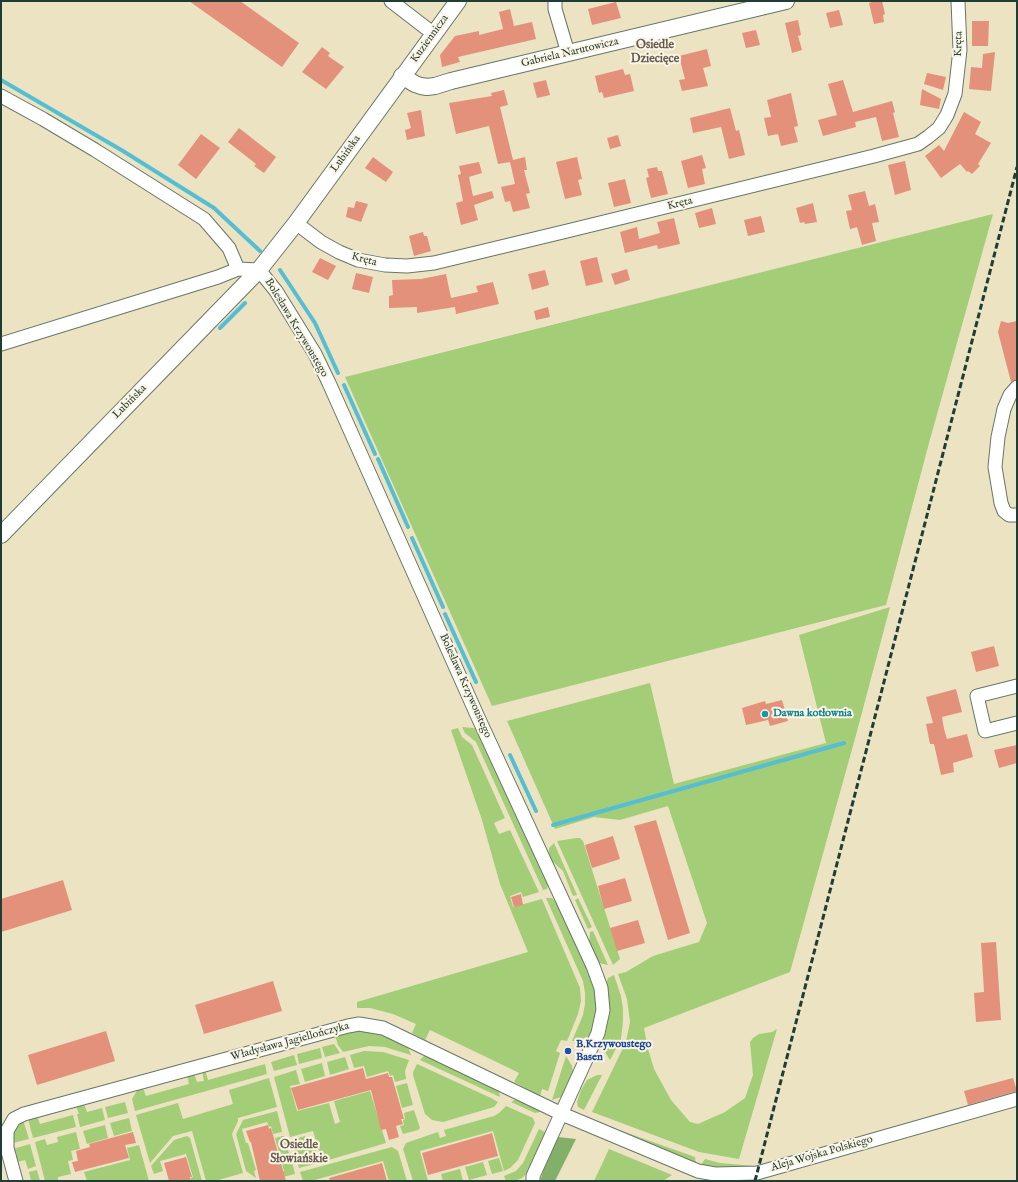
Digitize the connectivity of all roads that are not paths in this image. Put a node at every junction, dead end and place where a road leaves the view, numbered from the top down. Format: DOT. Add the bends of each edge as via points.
graph roads {
  1 [pos="391,1"];
  2 [pos="458,1"];
  3 [pos="555,1"];
  4 [pos="786,1"];
  5 [pos="958,1"];
  6 [pos="434,33"];
  7 [pos="568,53"];
  8 [pos="402,76"];
  9 [pos="1,96"];
  10 [pos="296,223"];
  11 [pos="238,269"];
  12 [pos="259,270"];
  13 [pos="1,344"];
  14 [pos="1017,387"];
  15 [pos="1017,515"];
  16 [pos="1,535"];
  17 [pos="1017,688"];
  18 [pos="1017,723"];
  19 [pos="1017,1099"];
  20 [pos="562,1114"];
  21 [pos="714,1178"];
  22 [pos="531,1179"];
  23 [pos="16,1181"];
  1 -- 6 [label="street"];
  2 -- 6 [label="main road, Kuziennicza"];
  3 -- 7 [label="street"];
  4 -- 7 [label="main road, Gabriela Narutowicza"];
  5 -- 10 [label="street, Kręta" via="960,50 955,94 939,128 918,144 434,263 385,266 358,260 321,242"];
  6 -- 8 [label="main road, Kuziennicza"];
  7 -- 8 [label="main road, Gabriela Narutowicza" via="435,86 414,84"];
  8 -- 10 [label="main road, Lubińska"];
  9 -- 11 [label="street" via="95,150 204,219 229,248"];
  10 -- 12 [label="main road, Lubińska"];
  11 -- 12 [label="street"];
  11 -- 13 [label="street"];
  12 -- 16 [label="main road, Lubińska"];
  12 -- 20 [label="street, Bolesława Krzywoustego" via="276,291 329,383 601,988 604,1010 598,1033"];
  14 -- 15 [label="street" via="1004,409 995,466 1004,511 1010,515"];
  17 -- 18 [label="street" via="977,696 985,731"];
  19 -- 21 [label="street, Aleja Wojska Polskiego" via="757,1173"];
  20 -- 21 [label="street, Aleja Wojska Polskiego"];
  20 -- 22 [label="street, Bolesława Krzywoustego"];
  20 -- 23 [label="street, Władysława Jagiellończyka" via="388,1030 369,1024 359,1024 24,1114 14,1119 7,1131 7,1148"];
}
